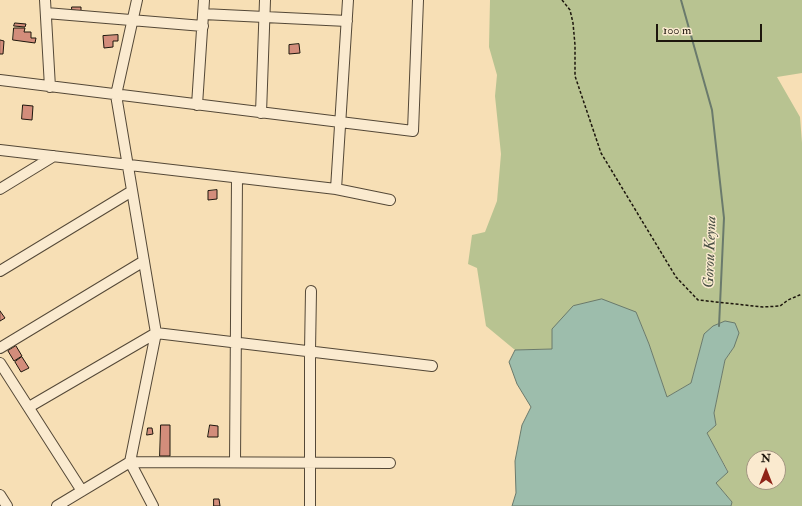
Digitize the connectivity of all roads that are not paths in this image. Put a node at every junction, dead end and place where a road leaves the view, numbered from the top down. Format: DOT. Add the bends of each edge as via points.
graph roads {
  1 [pos="45,0"];
  2 [pos="137,0"];
  3 [pos="204,0"];
  4 [pos="265,0"];
  5 [pos="348,0"];
  6 [pos="418,0"];
  7 [pos="46,13"];
  8 [pos="203,14"];
  9 [pos="265,17"];
  10 [pos="132,20"];
  11 [pos="347,21"];
  12 [pos="202,26"];
  13 [pos="0,80"];
  14 [pos="50,87"];
  15 [pos="116,95"];
  16 [pos="197,105"];
  17 [pos="261,113"];
  18 [pos="340,122"];
  19 [pos="0,150"];
  20 [pos="54,156"];
  21 [pos="128,165"];
  22 [pos="237,178"];
  23 [pos="336,189"];
  24 [pos="0,190"];
  25 [pos="132,191"];
  26 [pos="390,200"];
  27 [pos="144,261"];
  28 [pos="0,271"];
  29 [pos="311,291"];
  30 [pos="156,333"];
  31 [pos="236,342"];
  32 [pos="0,348"];
  33 [pos="310,351"];
  34 [pos="0,363"];
  35 [pos="432,366"];
  36 [pos="29,407"];
  37 [pos="130,462"];
  38 [pos="235,462"];
  39 [pos="310,462"];
  40 [pos="390,463"];
  41 [pos="82,491"];
  42 [pos="0,495"];
  43 [pos="8,506"];
  44 [pos="57,506"];
  45 [pos="153,506"];
  46 [pos="310,506"];
  1 -- 7 [label="street"];
  2 -- 10 [label="street"];
  3 -- 8 [label="street"];
  4 -- 9 [label="street"];
  5 -- 11 [label="street"];
  6 -- 18 [label="street" via="413,131"];
  7 -- 10 [label="street"];
  7 -- 14 [label="street"];
  8 -- 9 [label="street"];
  8 -- 12 [label="street"];
  9 -- 11 [label="street"];
  9 -- 17 [label="street"];
  10 -- 12 [label="street"];
  10 -- 15 [label="street"];
  11 -- 18 [label="street"];
  12 -- 16 [label="street"];
  13 -- 14 [label="street"];
  14 -- 15 [label="street"];
  15 -- 16 [label="street"];
  15 -- 21 [label="street"];
  16 -- 17 [label="street"];
  17 -- 18 [label="street"];
  18 -- 23 [label="street"];
  19 -- 20 [label="street"];
  20 -- 21 [label="street"];
  20 -- 24 [label="street"];
  21 -- 22 [label="street"];
  21 -- 25 [label="street"];
  22 -- 23 [label="street"];
  22 -- 31 [label="street"];
  23 -- 26 [label="street"];
  25 -- 27 [label="street"];
  25 -- 28 [label="street"];
  27 -- 30 [label="street"];
  27 -- 32 [label="street"];
  29 -- 33 [label="street"];
  30 -- 31 [label="street"];
  30 -- 36 [label="street"];
  30 -- 37 [label="street"];
  31 -- 33 [label="street"];
  31 -- 38 [label="street"];
  33 -- 35 [label="street"];
  33 -- 39 [label="street"];
  34 -- 36 [label="street"];
  36 -- 41 [label="street"];
  37 -- 38 [label="street"];
  37 -- 41 [label="street"];
  37 -- 45 [label="street"];
  38 -- 39 [label="street"];
  39 -- 40 [label="street"];
  39 -- 46 [label="street"];
  41 -- 44 [label="street"];
  42 -- 43 [label="street"];
}
